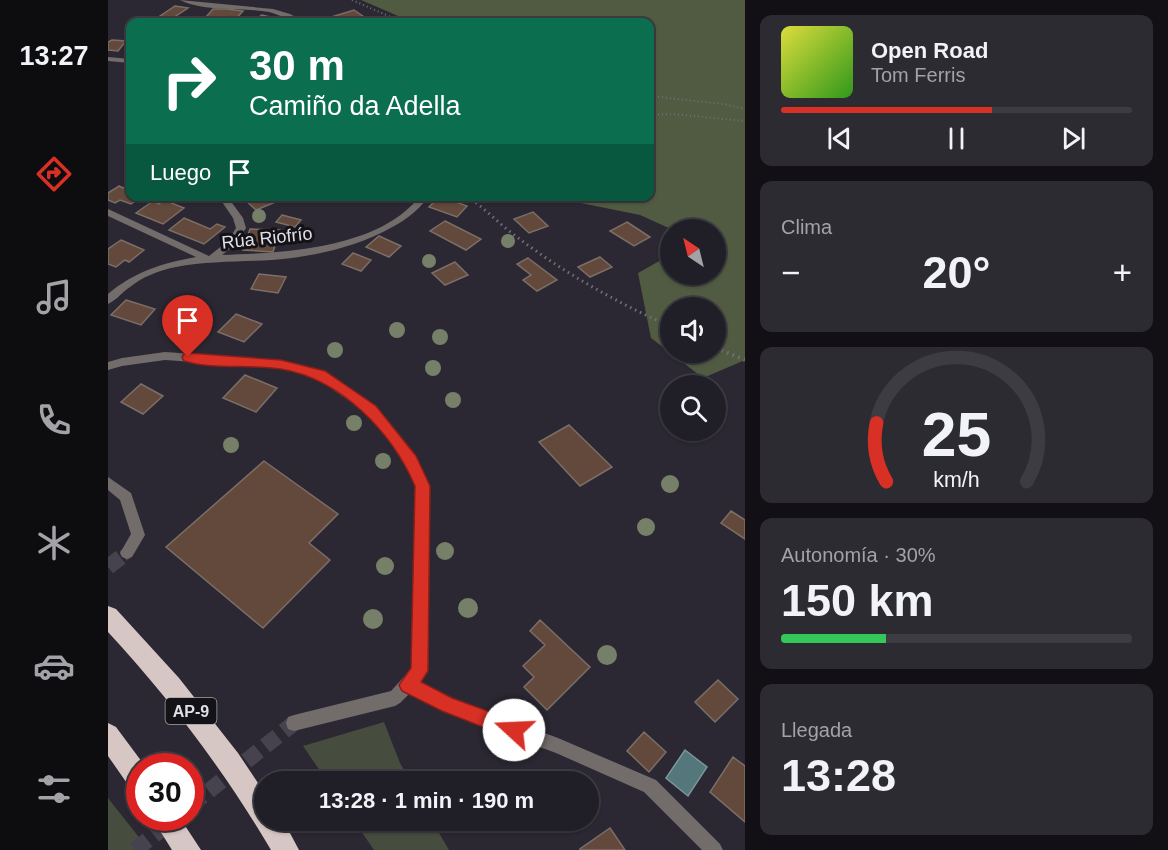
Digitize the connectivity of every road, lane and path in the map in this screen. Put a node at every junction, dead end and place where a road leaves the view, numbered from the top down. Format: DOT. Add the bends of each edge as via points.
graph roads {
  1 [pos="183,0"];
  2 [pos="352,0"];
  3 [pos="293,18"];
  4 [pos="393,18"];
  5 [pos="108,59"];
  6 [pos="126,61"];
  7 [pos="654,96"];
  8 [pos="745,109"];
  9 [pos="654,115"];
  10 [pos="745,121"];
  11 [pos="226,201"];
  12 [pos="420,201"];
  13 [pos="474,201"];
  14 [pos="108,212"];
  15 [pos="210,260"];
  16 [pos="108,300"];
  17 [pos="660,322"];
  18 [pos="726,352"];
  19 [pos="745,360"];
  20 [pos="108,366"];
  21 [pos="108,482"];
  22 [pos="127,553"];
  23 [pos="108,616"];
  24 [pos="408,685"];
  25 [pos="294,723"];
  26 [pos="108,735"];
  27 [pos="126,760"];
  28 [pos="254,799"];
  29 [pos="174,831"];
  30 [pos="275,831"];
  31 [pos="188,850"];
  32 [pos="286,850"];
  33 [pos="714,850"];
  1 -- 3 [label="street" via="252,6"];
  2 -- 4 [label="path"];
  5 -- 6 [label="street"];
  7 -- 8 [label="path"];
  9 -- 10 [label="path"];
  11 -- 15 [label="street" via="241,228 232,243"];
  12 -- 15 [label="street, Rúa Riofrío" via="402,219 370,236 299,254"];
  13 -- 17 [label="path" via="510,233 579,282"];
  14 -- 15 [label="street"];
  15 -- 16 [label="street, Rúa Riofrío" via="179,263 141,274 120,286"];
  18 -- 19 [label="path"];
  20 -- 24 [label="street" via="165,356 281,364 320,375 371,410 411,460 422,486 420,671"];
  21 -- 22 [label="street" via="126,497 138,535"];
  23 -- 28 [label="highway, AP-9" via="161,671"];
  24 -- 25 [label="street" via="395,698"];
  24 -- 33 [label="street" via="448,705 650,786"];
  26 -- 27 [label="highway"];
  29 -- 31 [label="highway"];
  30 -- 32 [label="highway"];
}
